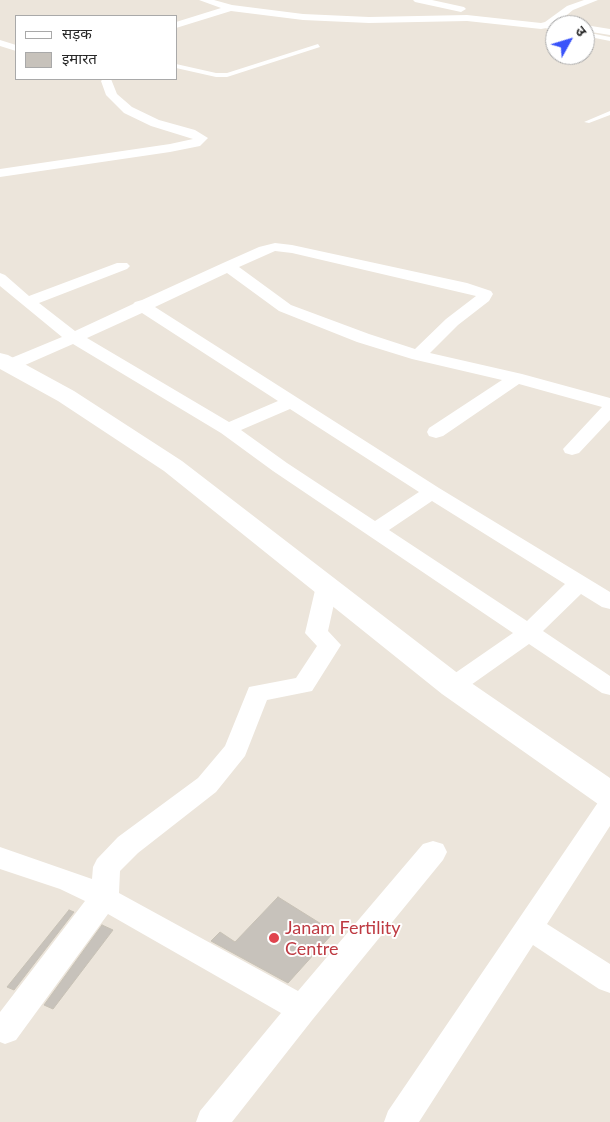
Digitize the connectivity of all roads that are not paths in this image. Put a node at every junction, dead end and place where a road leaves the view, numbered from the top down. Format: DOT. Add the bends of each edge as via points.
graph roads {
  1 [pos="204,0"];
  2 [pos="418,0"];
  3 [pos="593,0"];
  4 [pos="231,8"];
  5 [pos="563,15"];
  6 [pos="178,24"];
  7 [pos="545,24"];
  8 [pos="545,24"];
  9 [pos="595,30"];
  10 [pos="610,32"];
  11 [pos="595,36"];
  12 [pos="610,38"];
  13 [pos="0,43"];
  14 [pos="318,46"];
  15 [pos="15,48"];
  16 [pos="178,66"];
  17 [pos="107,80"];
  18 [pos="610,113"];
  19 [pos="587,122"];
  20 [pos="0,173"];
  21 [pos="122,266"];
  22 [pos="228,266"];
  23 [pos="0,278"];
  24 [pos="27,302"];
  25 [pos="141,305"];
  26 [pos="74,338"];
  27 [pos="418,355"];
  28 [pos="5,362"];
  29 [pos="516,378"];
  30 [pos="291,402"];
  31 [pos="610,404"];
  32 [pos="610,409"];
  33 [pos="228,429"];
  34 [pos="436,432"];
  35 [pos="572,449"];
  36 [pos="432,492"];
  37 [pos="375,530"];
  38 [pos="580,582"];
  39 [pos="326,586"];
  40 [pos="610,602"];
  41 [pos="528,633"];
  42 [pos="452,686"];
  43 [pos="610,687"];
  44 [pos="610,795"];
  45 [pos="610,805"];
  46 [pos="433,852"];
  47 [pos="0,858"];
  48 [pos="104,898"];
  49 [pos="530,928"];
  50 [pos="610,980"];
  51 [pos="302,1009"];
  52 [pos="5,1030"];
  53 [pos="212,1122"];
  54 [pos="400,1122"];
  1 -- 4 [label="street"];
  2 -- 8 [label="street"];
  3 -- 5 [label="street" via="570,8"];
  4 -- 6 [label="street"];
  4 -- 7 [label="street" via="332,19 467,18"];
  9 -- 10 [label="street"];
  11 -- 12 [label="lane"];
  13 -- 15 [label="street"];
  14 -- 16 [label="lane" via="226,75"];
  17 -- 20 [label="street" via="112,95 128,110 154,123 202,138 170,148"];
  18 -- 19 [label="lane"];
  21 -- 24 [label="street"];
  22 -- 25 [label="street"];
  22 -- 27 [label="street" via="285,308"];
  22 -- 27 [label="street" via="264,250 284,247 484,294"];
  23 -- 24 [label="street"];
  24 -- 26 [label="street"];
  25 -- 26 [label="street"];
  25 -- 30 [label="street"];
  26 -- 28 [label="street" via="36,354"];
  26 -- 33 [label="street"];
  27 -- 29 [label="street"];
  28 -- 39 [label="street" via="66,396 173,466"];
  29 -- 31 [label="street"];
  29 -- 34 [label="street"];
  30 -- 33 [label="street"];
  30 -- 36 [label="street"];
  32 -- 35 [label="street"];
  33 -- 37 [label="street"];
  36 -- 37 [label="street"];
  36 -- 38 [label="street"];
  37 -- 41 [label="street"];
  38 -- 40 [label="street"];
  38 -- 41 [label="street"];
  39 -- 42 [label="street"];
  39 -- 48 [label="street" via="316,633 330,644 304,686 257,693 236,750 207,786 128,845 107,867"];
  41 -- 42 [label="street"];
  41 -- 43 [label="street"];
  42 -- 44 [label="street"];
  45 -- 49 [label="street"];
  46 -- 51 [label="street"];
  47 -- 48 [label="street" via="70,882"];
  48 -- 51 [label="street"];
  48 -- 52 [label="street"];
  49 -- 50 [label="street"];
  49 -- 54 [label="street"];
  51 -- 53 [label="street"];
}
